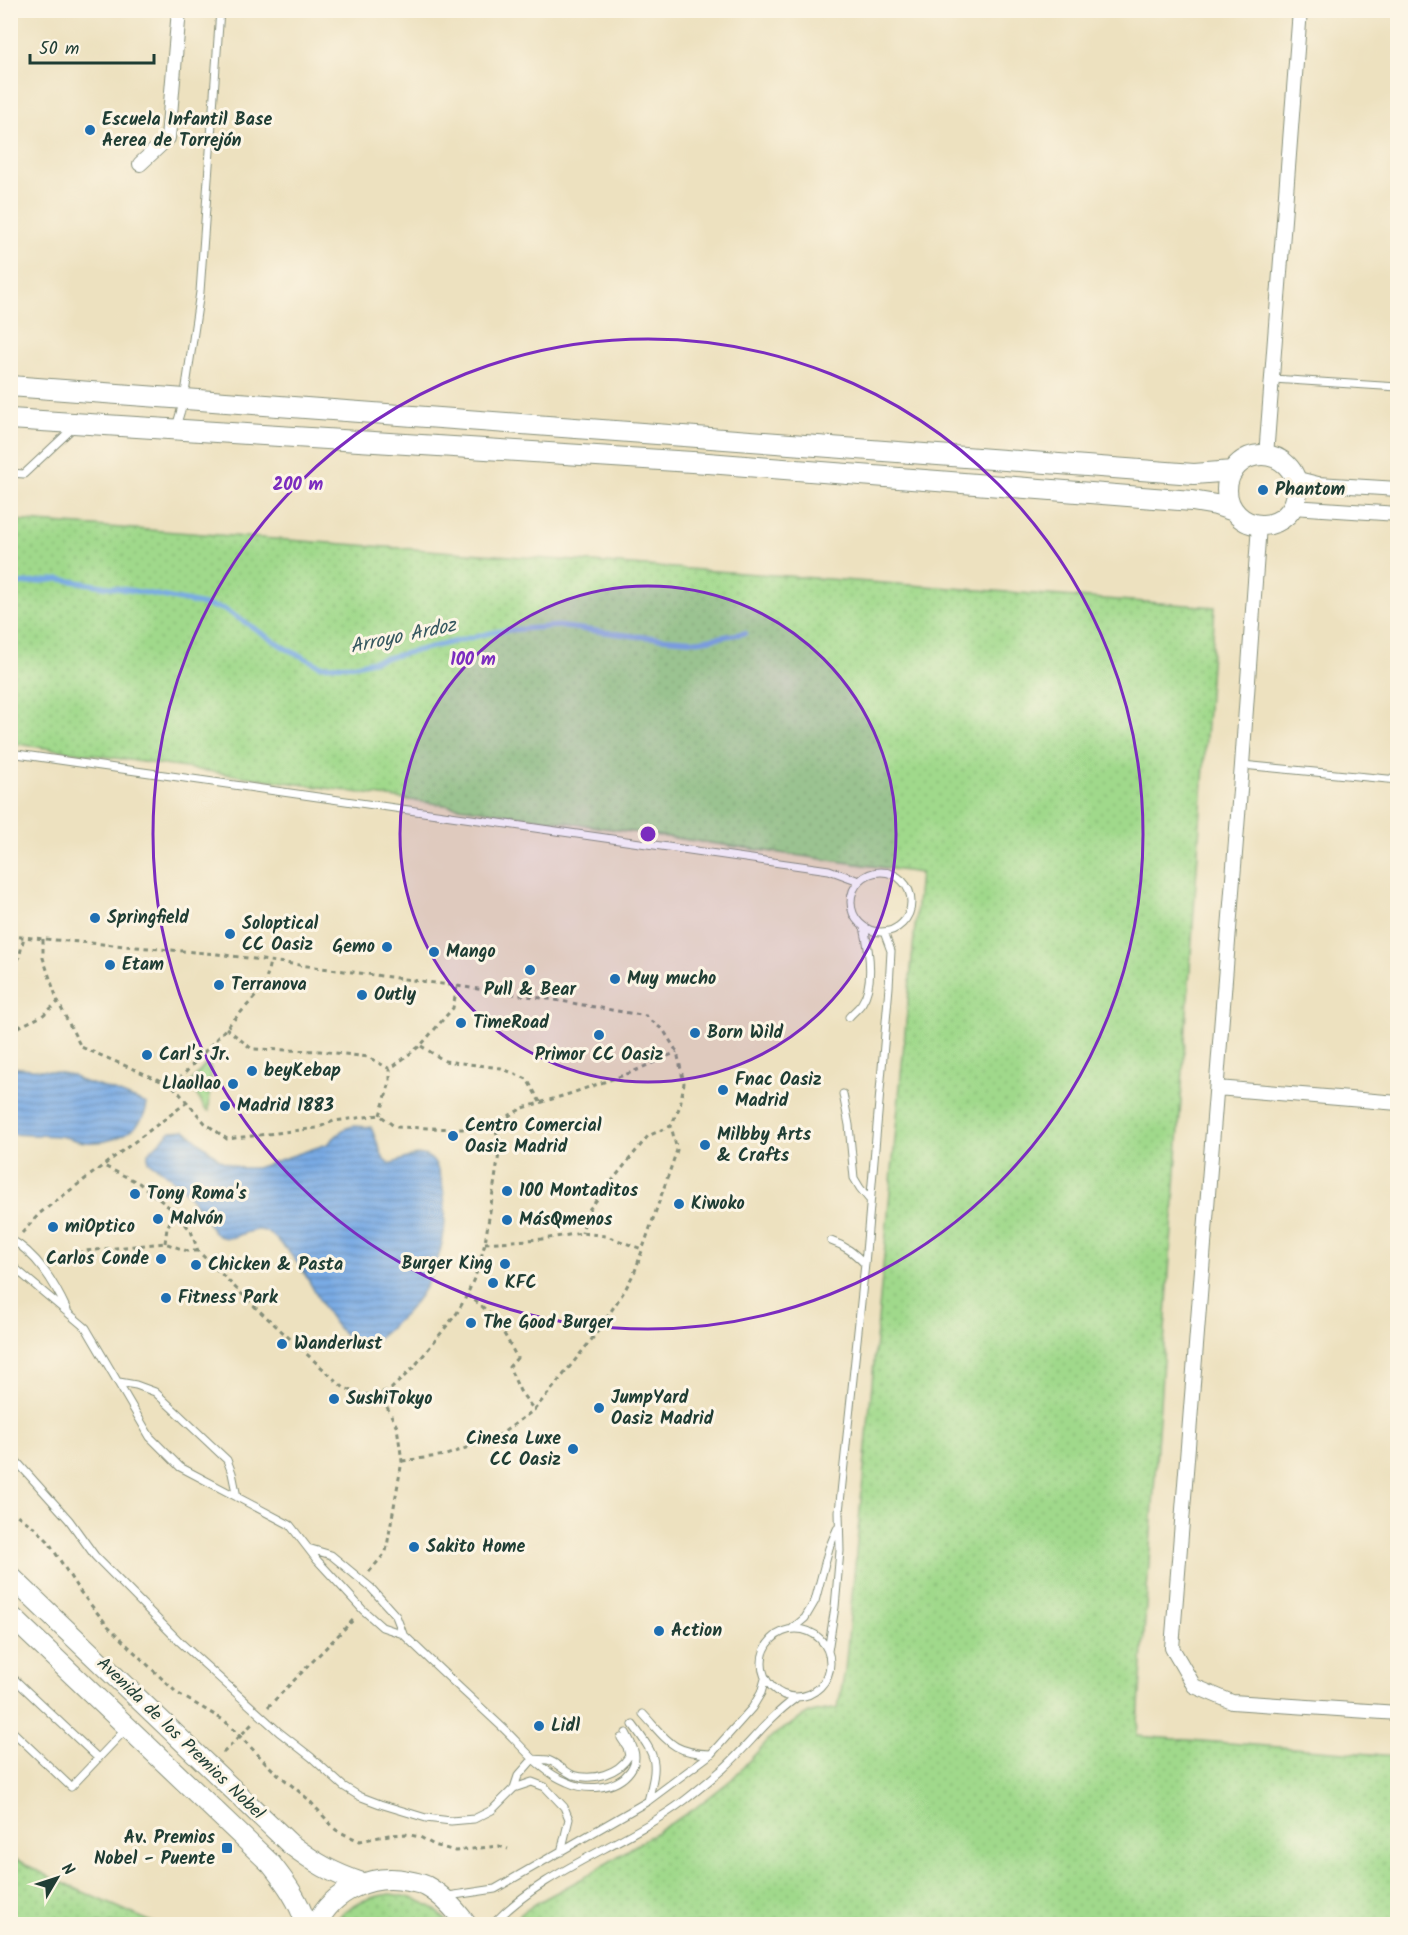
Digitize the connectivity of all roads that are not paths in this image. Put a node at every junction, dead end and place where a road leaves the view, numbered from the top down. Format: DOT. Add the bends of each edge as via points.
graph roads {
  1 [pos="179,10"];
  2 [pos="220,10"];
  3 [pos="1300,10"];
  4 [pos="140,164"];
  5 [pos="1273,379"];
  6 [pos="10,386"];
  7 [pos="1398,387"];
  8 [pos="184,400"];
  9 [pos="10,418"];
  10 [pos="78,423"];
  11 [pos="176,430"];
  12 [pos="1266,456"];
  13 [pos="1233,471"];
  14 [pos="10,473"];
  15 [pos="1294,478"];
  16 [pos="1398,489"];
  17 [pos="1293,507"];
  18 [pos="1234,511"];
  19 [pos="1398,514"];
  20 [pos="1259,525"];
  21 [pos="10,753"];
  22 [pos="1242,765"];
  23 [pos="1398,780"];
  24 [pos="859,881"];
  25 [pos="864,927"];
  26 [pos="884,932"];
  27 [pos="849,1017"];
  28 [pos="1217,1088"];
  29 [pos="843,1094"];
  30 [pos="1398,1103"];
  31 [pos="870,1198"];
  32 [pos="10,1239"];
  33 [pos="831,1241"];
  34 [pos="10,1263"];
  35 [pos="865,1264"];
  36 [pos="68,1312"];
  37 [pos="119,1382"];
  38 [pos="12,1457"];
  39 [pos="237,1497"];
  40 [pos="838,1526"];
  41 [pos="308,1548"];
  42 [pos="10,1576"];
  43 [pos="10,1615"];
  44 [pos="793,1629"];
  45 [pos="403,1634"];
  46 [pos="828,1651"];
  47 [pos="10,1675"];
  48 [pos="765,1679"];
  49 [pos="796,1698"];
  50 [pos="1398,1713"];
  51 [pos="643,1714"];
  52 [pos="633,1725"];
  53 [pos="127,1728"];
  54 [pos="10,1729"];
  55 [pos="711,1754"];
  56 [pos="98,1758"];
  57 [pos="533,1759"];
  58 [pos="514,1788"];
  59 [pos="648,1801"];
  60 [pos="561,1852"];
  61 [pos="362,1883"];
  62 [pos="442,1896"];
  63 [pos="306,1924"];
  64 [pos="317,1924"];
  65 [pos="466,1924"];
  66 [pos="493,1924"];
  1 -- 4 [label="street" via="168,138"];
  2 -- 8 [label="lane" via="200,292"];
  3 -- 5 [label="street"];
  5 -- 7 [label="lane"];
  5 -- 12 [label="street"];
  6 -- 8 [label="street"];
  8 -- 11 [label="lane"];
  8 -- 13 [label="street" via="1194,474"];
  9 -- 10 [label="street"];
  10 -- 11 [label="street"];
  10 -- 14 [label="lane" via="24,474"];
  11 -- 18 [label="street" via="708,463 1192,501"];
  12 -- 13 [label="street" via="1247,459"];
  12 -- 15 [label="street" via="1283,463"];
  13 -- 18 [label="street" via="1227,491"];
  15 -- 16 [label="street" via="1318,484"];
  15 -- 17 [label="street" via="1297,487"];
  17 -- 19 [label="street"];
  17 -- 20 [label="street" via="1278,521"];
  18 -- 20 [label="street"];
  20 -- 22 [label="street"];
  21 -- 24 [label="lane" via="829,870"];
  22 -- 23 [label="lane"];
  22 -- 28 [label="street"];
  24 -- 25 [label="lane" via="853,890 852,910"];
  24 -- 26 [label="lane" via="876,872 886,872 903,881 908,889 911,908 907,917 893,930"];
  25 -- 26 [label="lane"];
  25 -- 27 [label="lane" via="870,979 863,1001"];
  26 -- 31 [label="lane" via="891,951"];
  28 -- 30 [label="street"];
  28 -- 50 [label="street" via="1172,1648 1194,1686 1232,1702"];
  29 -- 31 [label="lane" via="854,1178"];
  31 -- 35 [label="lane"];
  32 -- 36 [label="lane" via="38,1262 56,1286"];
  33 -- 35 [label="lane" via="853,1251"];
  34 -- 36 [label="lane"];
  35 -- 40 [label="lane"];
  36 -- 37 [label="lane" via="86,1328"];
  37 -- 39 [label="lane" via="150,1437 180,1467"];
  37 -- 39 [label="lane" via="155,1392 227,1460"];
  38 -- 58 [label="lane" via="69,1520 95,1556 180,1642 343,1786 380,1804 451,1821 474,1819 492,1810"];
  39 -- 41 [label="lane" via="290,1525"];
  40 -- 44 [label="lane" via="815,1601"];
  40 -- 46 [label="lane" via="840,1551"];
  41 -- 45 [label="lane" via="363,1610 382,1627"];
  41 -- 45 [label="lane" via="331,1555 362,1580 396,1616"];
  42 -- 61 [label="street, Avenida de los Premios Nobel" via="290,1844 335,1874"];
  43 -- 53 [label="street, Avenida de los Premios Nobel"];
  44 -- 46 [label="lane" via="815,1634"];
  44 -- 48 [label="lane" via="775,1635 764,1651 761,1660"];
  45 -- 57 [label="lane"];
  46 -- 49 [label="lane" via="829,1673 824,1683 817,1691"];
  47 -- 56 [label="lane"];
  48 -- 49 [label="lane" via="783,1696"];
  48 -- 55 [label="lane" via="752,1708"];
  49 -- 66 [label="lane" via="685,1800 536,1887"];
  51 -- 55 [label="lane" via="676,1748 692,1754"];
  52 -- 59 [label="lane" via="650,1748 655,1763"];
  53 -- 56 [label="lane"];
  53 -- 63 [label="street, Avenida de los Premios Nobel" via="270,1864 289,1886"];
  54 -- 56 [label="lane" via="71,1787"];
  55 -- 59 [label="lane"];
  57 -- 57 [label="lane" via="548,1760 588,1778 606,1774 624,1764 629,1756 623,1736 634,1749 635,1764 616,1782 597,1788 568,1783"];
  57 -- 58 [label="lane" via="518,1776"];
  58 -- 60 [label="lane" via="531,1782 545,1787 564,1807 569,1819"];
  59 -- 60 [label="lane"];
  60 -- 62 [label="lane" via="495,1889"];
  61 -- 62 [label="street" via="393,1878 423,1884"];
  61 -- 64 [label="street" via="339,1896"];
  62 -- 65 [label="street"];
}
